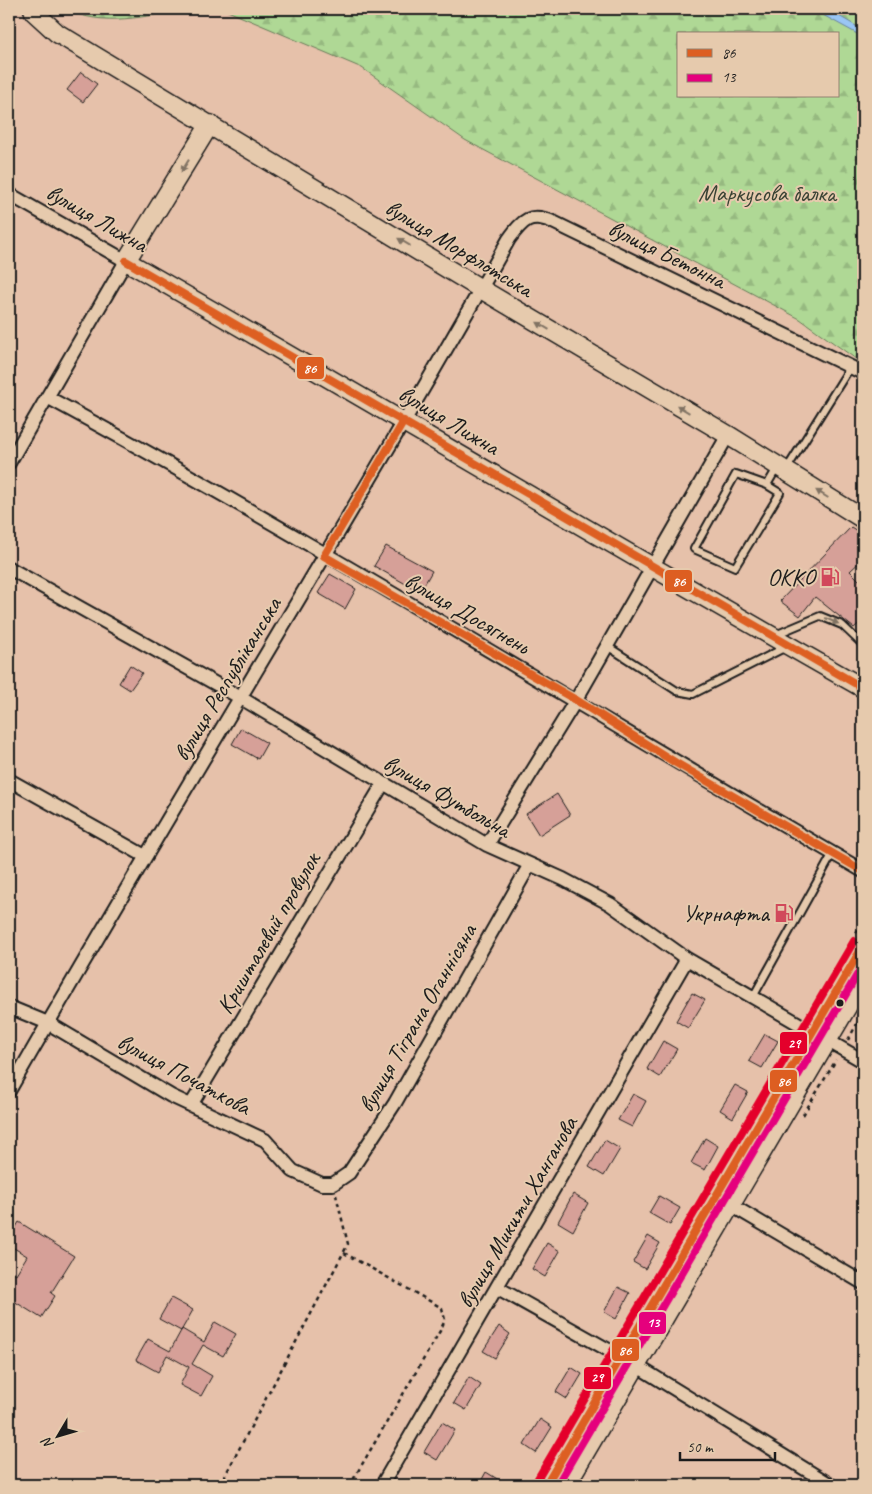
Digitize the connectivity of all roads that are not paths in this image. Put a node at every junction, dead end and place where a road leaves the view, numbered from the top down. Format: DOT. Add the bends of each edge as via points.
graph roads {
  1 [pos="30,10"];
  2 [pos="210,124"];
  3 [pos="9,194"];
  4 [pos="126,261"];
  5 [pos="480,289"];
  6 [pos="851,366"];
  7 [pos="863,373"];
  8 [pos="47,397"];
  9 [pos="404,421"];
  10 [pos="728,435"];
  11 [pos="9,463"];
  12 [pos="781,469"];
  13 [pos="767,485"];
  14 [pos="863,520"];
  15 [pos="324,556"];
  16 [pos="9,568"];
  17 [pos="652,568"];
  18 [pos="771,636"];
  19 [pos="863,645"];
  20 [pos="607,646"];
  21 [pos="789,646"];
  22 [pos="863,688"];
  23 [pos="241,698"];
  24 [pos="576,700"];
  25 [pos="9,780"];
  26 [pos="383,784"];
  27 [pos="487,846"];
  28 [pos="833,854"];
  29 [pos="145,856"];
  30 [pos="529,866"];
  31 [pos="863,871"];
  32 [pos="863,946"];
  33 [pos="687,960"];
  34 [pos="863,980"];
  35 [pos="752,997"];
  36 [pos="9,1007"];
  37 [pos="48,1023"];
  38 [pos="813,1032"];
  39 [pos="829,1040"];
  40 [pos="863,1061"];
  41 [pos="9,1091"];
  42 [pos="190,1105"];
  43 [pos="333,1184"];
  44 [pos="731,1205"];
  45 [pos="863,1283"];
  46 [pos="498,1288"];
  47 [pos="630,1362"];
  48 [pos="382,1485"];
  49 [pos="546,1485"];
  50 [pos="566,1485"];
  51 [pos="831,1485"];
  1 -- 2 [label="street, вулиця Морфлотська" via="57,33"];
  2 -- 4 [label="street, one-way"];
  5 -- 2 [label="street, вулиця Морфлотська, one-way"];
  3 -- 4 [label="street, вулиця Лижна"];
  4 -- 8 [label="street"];
  4 -- 9 [label="street, вулиця Лижна"];
  5 -- 6 [label="street, вулиця Бетонна" via="518,227 525,220 541,217"];
  5 -- 9 [label="street, вулиця Республіканська"];
  10 -- 5 [label="street, вулиця Морфлотська, one-way"];
  6 -- 7 [label="street, вулиця Бетонна"];
  6 -- 12 [label="lane"];
  8 -- 11 [label="street"];
  8 -- 15 [label="street, вулиця Досягнень" via="188,474"];
  9 -- 15 [label="street, вулиця Республіканська"];
  9 -- 17 [label="street, вулиця Лижна"];
  10 -- 12 [label="street, вулиця Морфлотська"];
  10 -- 17 [label="street"];
  12 -- 13 [label="lane"];
  14 -- 12 [label="street, вулиця Морфлотська, one-way"];
  13 -- 13 [label="lane" via="780,493 735,567 694,548 736,474"];
  15 -- 23 [label="street, вулиця Республіканська"];
  15 -- 24 [label="street, вулиця Досягнень"];
  16 -- 23 [label="street, вулиця Футбольна"];
  17 -- 18 [label="street, вулиця Лижна"];
  17 -- 20 [label="street"];
  18 -- 19 [label="lane, one-way" via="820,616 842,625"];
  18 -- 21 [label="street, вулиця Лижна"];
  20 -- 21 [label="lane" via="678,690 693,694"];
  20 -- 24 [label="street"];
  21 -- 22 [label="street, вулиця Лижна"];
  23 -- 26 [label="street, вулиця Футбольна"];
  23 -- 29 [label="street, вулиця Республіканська"];
  24 -- 27 [label="street"];
  24 -- 28 [label="street, вулиця Досягнень" via="676,763"];
  25 -- 29 [label="street"];
  26 -- 27 [label="street, вулиця Футбольна"];
  26 -- 42 [label="street, Кришталевий провулок"];
  27 -- 30 [label="street, вулиця Футбольна"];
  28 -- 31 [label="street, вулиця Досягнень"];
  28 -- 35 [label="lane"];
  29 -- 37 [label="street, вулиця Республіканська"];
  30 -- 33 [label="street, вулиця Футбольна" via="564,879 610,904"];
  30 -- 43 [label="street, вулиця Тіграна Оганнісяна" via="395,1103 349,1173"];
  32 -- 38 [label="street"];
  33 -- 35 [label="street, вулиця Футбольна"];
  33 -- 46 [label="street, вулиця Микити Ханганова"];
  34 -- 39 [label="street"];
  35 -- 38 [label="street, вулиця Футбольна"];
  36 -- 37 [label="street, вулиця Початкова"];
  37 -- 41 [label="street, вулиця Республіканська"];
  37 -- 42 [label="street, вулиця Початкова"];
  38 -- 39 [label="street, вулиця Футбольна"];
  38 -- 47 [label="street"];
  39 -- 40 [label="street, вулиця Футбольна"];
  39 -- 44 [label="street"];
  42 -- 43 [label="street, вулиця Початкова" via="265,1140 293,1171 322,1184"];
  44 -- 45 [label="street"];
  44 -- 47 [label="street"];
  46 -- 47 [label="street"];
  46 -- 48 [label="street, вулиця Микити Ханганова"];
  47 -- 49 [label="street"];
  47 -- 50 [label="street"];
  47 -- 51 [label="street"];
}
